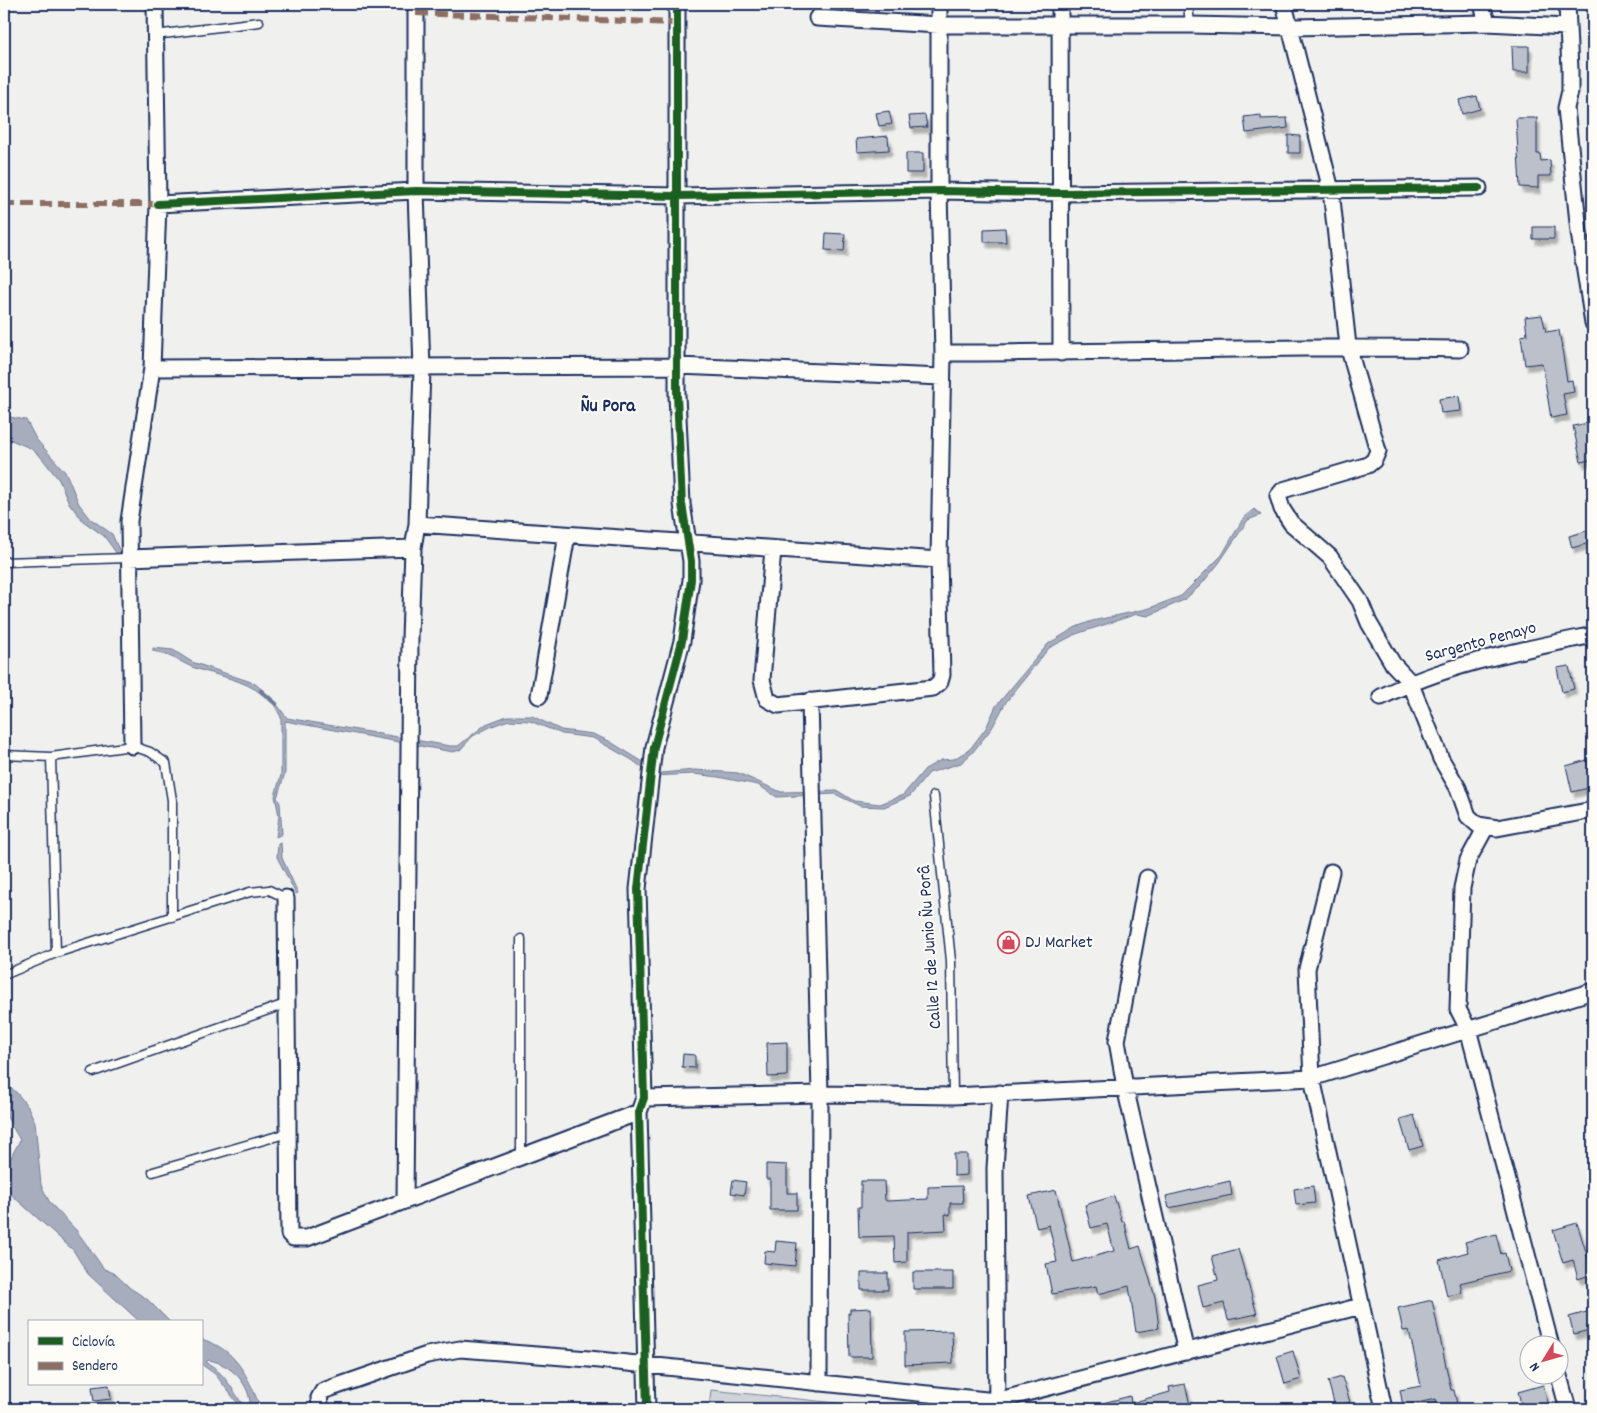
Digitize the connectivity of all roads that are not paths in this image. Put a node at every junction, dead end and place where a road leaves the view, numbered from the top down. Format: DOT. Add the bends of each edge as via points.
graph roads {
  1 [pos="155,4"];
  2 [pos="416,4"];
  3 [pos="677,4"];
  4 [pos="939,4"];
  5 [pos="1060,4"];
  6 [pos="1188,4"];
  7 [pos="1284,4"];
  8 [pos="1482,4"];
  9 [pos="1571,4"];
  10 [pos="816,18"];
  11 [pos="259,22"];
  12 [pos="1487,23"];
  13 [pos="939,24"];
  14 [pos="1058,25"];
  15 [pos="1190,25"];
  16 [pos="1292,27"];
  17 [pos="1566,27"];
  18 [pos="155,35"];
  19 [pos="1479,188"];
  20 [pos="1331,190"];
  21 [pos="416,191"];
  22 [pos="939,191"];
  23 [pos="1062,193"];
  24 [pos="677,196"];
  25 [pos="158,204"];
  26 [pos="1593,323"];
  27 [pos="1348,346"];
  28 [pos="1460,349"];
  29 [pos="943,353"];
  30 [pos="1060,353"];
  31 [pos="678,366"];
  32 [pos="152,368"];
  33 [pos="422,369"];
  34 [pos="942,377"];
  35 [pos="417,524"];
  36 [pos="568,535"];
  37 [pos="689,543"];
  38 [pos="413,548"];
  39 [pos="773,549"];
  40 [pos="128,558"];
  41 [pos="940,560"];
  42 [pos="4,562"];
  43 [pos="1593,635"];
  44 [pos="1410,682"];
  45 [pos="539,696"];
  46 [pos="1381,697"];
  47 [pos="810,701"];
  48 [pos="132,746"];
  49 [pos="4,755"];
  50 [pos="51,757"];
  51 [pos="934,796"];
  52 [pos="1593,810"];
  53 [pos="1486,827"];
  54 [pos="1331,872"];
  55 [pos="1147,878"];
  56 [pos="286,898"];
  57 [pos="172,917"];
  58 [pos="521,939"];
  59 [pos="56,953"];
  60 [pos="4,975"];
  61 [pos="1593,990"];
  62 [pos="288,1003"];
  63 [pos="1468,1029"];
  64 [pos="92,1072"];
  65 [pos="1312,1078"];
  66 [pos="1125,1087"];
  67 [pos="1000,1093"];
  68 [pos="820,1094"];
  69 [pos="953,1096"];
  70 [pos="642,1105"];
  71 [pos="288,1133"];
  72 [pos="521,1159"];
  73 [pos="152,1172"];
  74 [pos="405,1202"];
  75 [pos="1361,1306"];
  76 [pos="1549,1336"];
  77 [pos="1186,1352"];
  78 [pos="645,1365"];
  79 [pos="819,1383"];
  80 [pos="1562,1386"];
  81 [pos="997,1405"];
  82 [pos="321,1409"];
  83 [pos="646,1409"];
  84 [pos="1384,1409"];
  85 [pos="1568,1409"];
  1 -- 18 [label="street"];
  2 -- 21 [label="street"];
  3 -- 24 [label="street"];
  4 -- 13 [label="street"];
  5 -- 14 [label="street"];
  6 -- 15 [label="lane"];
  7 -- 16 [label="street"];
  8 -- 12 [label="street"];
  9 -- 17 [label="street"];
  10 -- 13 [label="street"];
  11 -- 18 [label="lane"];
  12 -- 16 [label="street"];
  12 -- 17 [label="street"];
  13 -- 14 [label="street"];
  13 -- 22 [label="street"];
  14 -- 15 [label="street"];
  14 -- 23 [label="street"];
  15 -- 16 [label="street"];
  16 -- 20 [label="street"];
  17 -- 26 [label="street" via="1570,70 1566,108 1578,232"];
  18 -- 25 [label="street"];
  19 -- 20 [label="street"];
  20 -- 23 [label="street"];
  20 -- 27 [label="street"];
  21 -- 24 [label="street"];
  21 -- 25 [label="street"];
  21 -- 33 [label="street"];
  22 -- 23 [label="street"];
  22 -- 24 [label="street"];
  22 -- 29 [label="street"];
  23 -- 30 [label="street"];
  24 -- 31 [label="street"];
  25 -- 32 [label="street"];
  27 -- 28 [label="street"];
  27 -- 30 [label="street"];
  27 -- 44 [label="street" via="1378,451 1374,460 1368,466 1300,483 1283,490 1278,496 1291,523 1330,557 1360,601 1368,623 1393,664"];
  29 -- 30 [label="street"];
  29 -- 34 [label="street"];
  31 -- 33 [label="street"];
  31 -- 34 [label="street"];
  31 -- 37 [label="street" via="676,395 682,504"];
  32 -- 33 [label="street"];
  32 -- 40 [label="street" via="129,521"];
  33 -- 35 [label="street"];
  34 -- 41 [label="street"];
  35 -- 36 [label="street"];
  35 -- 38 [label="street"];
  36 -- 37 [label="street"];
  36 -- 45 [label="street"];
  37 -- 39 [label="street"];
  37 -- 70 [label="street" via="690,589 682,641 654,747 638,889"];
  38 -- 40 [label="street"];
  38 -- 74 [label="street"];
  39 -- 41 [label="street"];
  39 -- 47 [label="street" via="762,680 764,690 767,699 778,705"];
  40 -- 42 [label="lane"];
  40 -- 48 [label="street"];
  41 -- 47 [label="street" via="940,682 933,688"];
  43 -- 44 [label="street, Sargento Penayo" via="1522,650"];
  44 -- 46 [label="street, Sargento Penayo"];
  44 -- 53 [label="street" via="1441,759 1458,788 1462,807 1468,816"];
  47 -- 68 [label="street"];
  48 -- 50 [label="lane"];
  48 -- 57 [label="lane" via="150,752 166,763 172,800"];
  49 -- 50 [label="lane"];
  50 -- 59 [label="lane"];
  51 -- 69 [label="lane, Calle 12 de Junio Ñu Porâ" via="951,961"];
  52 -- 53 [label="street" via="1497,828"];
  53 -- 63 [label="street" via="1468,860 1462,888 1458,1009"];
  54 -- 65 [label="street" via="1308,969"];
  55 -- 66 [label="street" via="1117,1041"];
  56 -- 57 [label="lane" via="269,890 250,892"];
  56 -- 62 [label="street"];
  57 -- 59 [label="lane"];
  58 -- 72 [label="lane"];
  59 -- 60 [label="lane"];
  61 -- 63 [label="street"];
  62 -- 64 [label="lane"];
  62 -- 71 [label="street"];
  63 -- 65 [label="street"];
  63 -- 76 [label="street"];
  65 -- 66 [label="street"];
  65 -- 75 [label="street"];
  66 -- 67 [label="street"];
  66 -- 77 [label="street"];
  67 -- 69 [label="street"];
  67 -- 81 [label="street" via="995,1168"];
  68 -- 69 [label="street"];
  68 -- 70 [label="street"];
  68 -- 79 [label="street"];
  70 -- 72 [label="street"];
  70 -- 78 [label="street"];
  71 -- 73 [label="lane"];
  71 -- 74 [label="street" via="289,1234 293,1238 307,1238"];
  72 -- 74 [label="street"];
  75 -- 77 [label="street"];
  75 -- 84 [label="street"];
  77 -- 81 [label="street"];
  78 -- 79 [label="street"];
  78 -- 82 [label="street" via="509,1351 441,1351 323,1390 319,1398"];
  78 -- 83 [label="street"];
  79 -- 81 [label="street"];
  80 -- 85 [label="street"];
}
